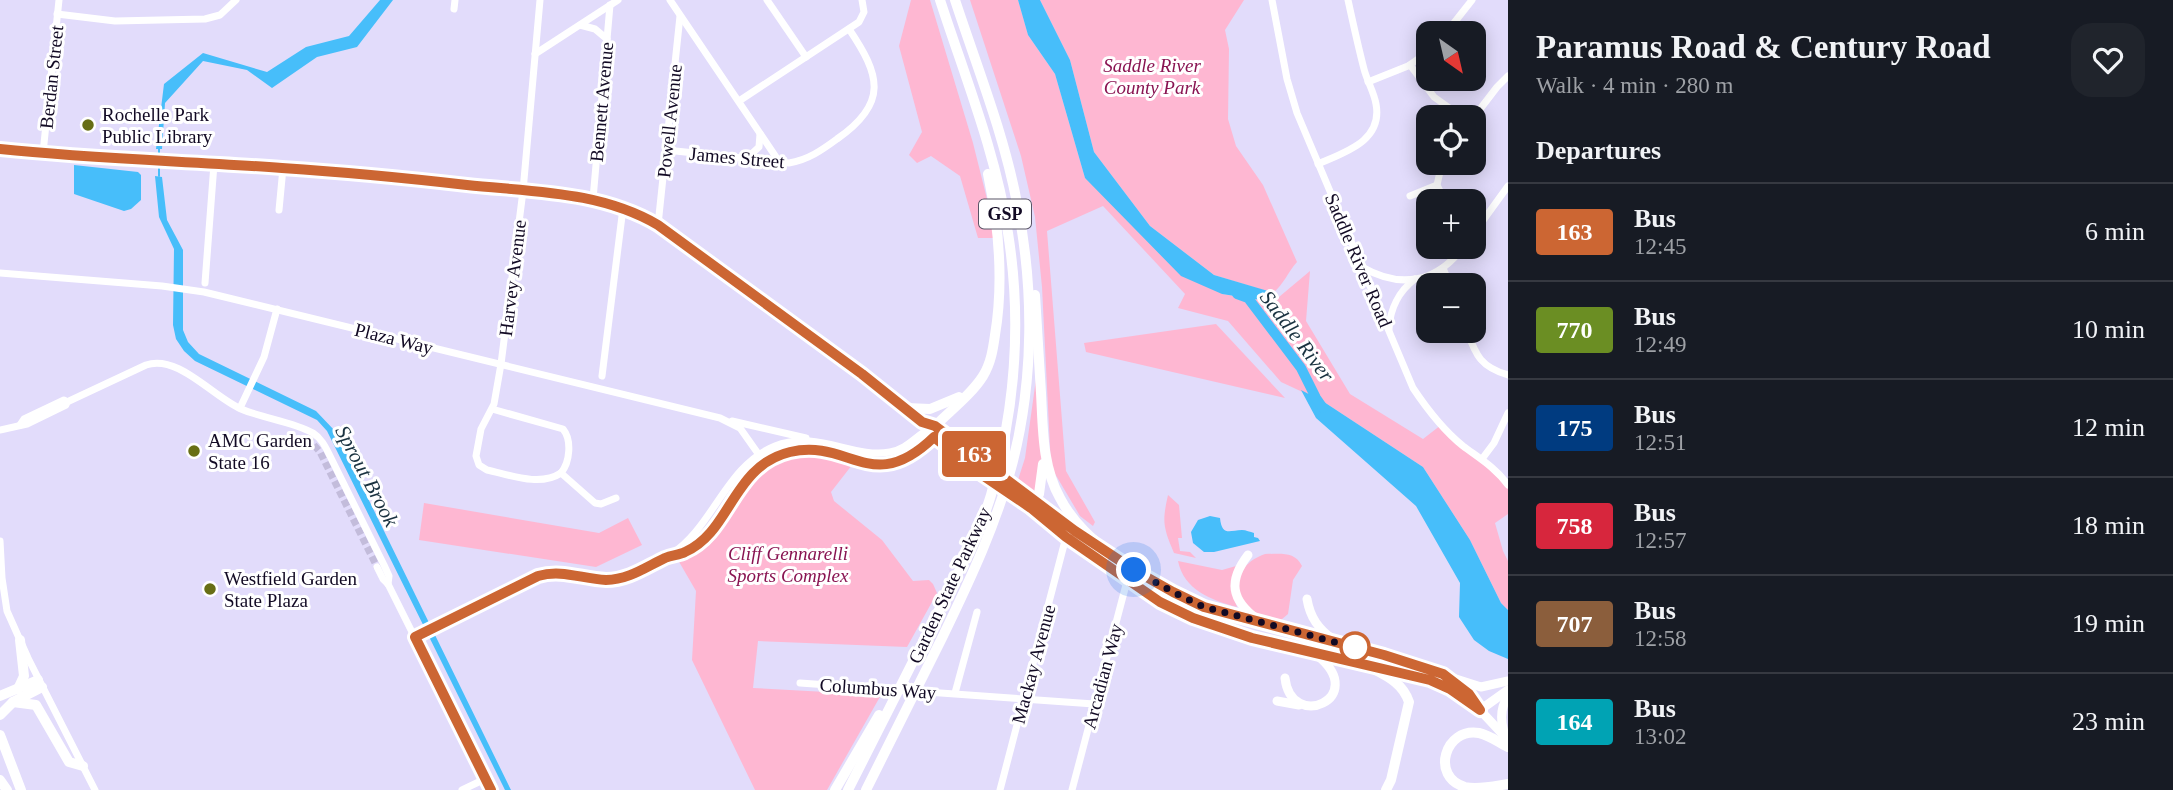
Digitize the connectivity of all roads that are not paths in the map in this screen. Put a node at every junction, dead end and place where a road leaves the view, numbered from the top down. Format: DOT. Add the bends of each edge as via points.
graph roads {
  1 [pos="59,0"];
  2 [pos="236,0"];
  3 [pos="455,0"];
  4 [pos="540,0"];
  5 [pos="618,0"];
  6 [pos="670,0"];
  7 [pos="766,0"];
  8 [pos="862,0"];
  9 [pos="940,0"];
  10 [pos="955,0"];
  11 [pos="1272,0"];
  12 [pos="1348,0"];
  13 [pos="1472,0"];
  14 [pos="610,5"];
  15 [pos="454,9"];
  16 [pos="57,13"];
  17 [pos="680,16"];
  18 [pos="1455,21"];
  19 [pos="580,24"];
  20 [pos="849,29"];
  21 [pos="607,39"];
  22 [pos="536,54"];
  23 [pos="806,57"];
  24 [pos="1416,61"];
  25 [pos="1410,65"];
  26 [pos="964,76"];
  27 [pos="1508,76"];
  28 [pos="1368,82"];
  29 [pos="738,101"];
  30 [pos="1445,105"];
  31 [pos="1484,105"];
  32 [pos="761,133"];
  33 [pos="0,149"];
  34 [pos="666,150"];
  35 [pos="43,153"];
  36 [pos="746,159"];
  37 [pos="780,163"];
  38 [pos="214,164"];
  39 [pos="1318,164"];
  40 [pos="283,168"];
  41 [pos="1439,175"];
  42 [pos="1437,185"];
  43 [pos="1508,186"];
  44 [pos="1439,189"];
  45 [pos="523,191"];
  46 [pos="1410,196"];
  47 [pos="593,199"];
  48 [pos="1017,200"];
  49 [pos="623,208"];
  50 [pos="279,210"];
  51 [pos="1486,215"];
  52 [pos="658,225"];
  53 [pos="1452,259"];
  54 [pos="1362,266"];
  55 [pos="1443,268"];
  56 [pos="1431,273"];
  57 [pos="1445,273"];
  58 [pos="3,275"];
  59 [pos="1416,279"];
  60 [pos="205,283"];
  61 [pos="277,309"];
  62 [pos="1389,332"];
  63 [pos="1473,343"];
  64 [pos="500,364"];
  65 [pos="1508,375"];
  66 [pos="602,376"];
  67 [pos="973,388"];
  68 [pos="240,408"];
  69 [pos="906,408"];
  70 [pos="492,409"];
  71 [pos="1508,413"];
  72 [pos="720,418"];
  73 [pos="292,426"];
  74 [pos="929,429"];
  75 [pos="0,430"];
  76 [pos="1044,436"];
  77 [pos="307,437"];
  78 [pos="820,442"];
  79 [pos="759,454"];
  80 [pos="1482,459"];
  81 [pos="764,462"];
  82 [pos="561,474"];
  83 [pos="1508,485"];
  84 [pos="616,498"];
  85 [pos="1033,504"];
  86 [pos="715,506"];
  87 [pos="724,512"];
  88 [pos="1066,537"];
  89 [pos="0,541"];
  90 [pos="1248,555"];
  91 [pos="667,557"];
  92 [pos="1114,557"];
  93 [pos="377,567"];
  94 [pos="1146,577"];
  95 [pos="1127,581"];
  96 [pos="388,584"];
  97 [pos="1307,599"];
  98 [pos="977,612"];
  99 [pos="1261,622"];
  100 [pos="415,637"];
  101 [pos="20,640"];
  102 [pos="1338,643"];
  103 [pos="1314,653"];
  104 [pos="1366,665"];
  105 [pos="1443,674"];
  106 [pos="1285,678"];
  107 [pos="1508,681"];
  108 [pos="40,683"];
  109 [pos="800,683"];
  110 [pos="18,689"];
  111 [pos="1508,690"];
  112 [pos="955,693"];
  113 [pos="0,696"];
  114 [pos="1508,696"];
  115 [pos="1024,698"];
  116 [pos="1277,701"];
  117 [pos="13,702"];
  118 [pos="888,704"];
  119 [pos="1094,704"];
  120 [pos="1305,706"];
  121 [pos="1480,710"];
  122 [pos="0,715"];
  123 [pos="0,735"];
  124 [pos="1508,742"];
  125 [pos="0,757"];
  126 [pos="83,766"];
  127 [pos="485,779"];
  128 [pos="0,780"];
  129 [pos="1508,786"];
  130 [pos="491,789"];
  131 [pos="7,790"];
  132 [pos="21,790"];
  133 [pos="95,790"];
  134 [pos="462,790"];
  135 [pos="835,790"];
  136 [pos="848,790"];
  137 [pos="866,790"];
  138 [pos="1000,790"];
  139 [pos="1072,790"];
  140 [pos="1386,790"];
  141 [pos="1502,790"];
  1 -- 16 [label="street, Berdan Street"];
  2 -- 16 [label="street" via="220,15 205,19 115,20"];
  3 -- 15 [label="street"];
  4 -- 22 [label="street, Harvey Avenue"];
  5 -- 14 [label="street"];
  6 -- 17 [label="street"];
  7 -- 23 [label="street"];
  8 -- 20 [label="street" via="862,17"];
  9 -- 26 [label="highway, Garden State Parkway / GSP"];
  10 -- 48 [label="highway, Garden State Parkway / GSP"];
  11 -- 39 [label="street, Saddle River Road" via="1291,96"];
  12 -- 28 [label="street"];
  13 -- 18 [label="street"];
  14 -- 19 [label="street"];
  14 -- 21 [label="street, Bennett Avenue"];
  16 -- 35 [label="street, Berdan Street"];
  17 -- 29 [label="street"];
  17 -- 34 [label="street, Powell Avenue"];
  19 -- 21 [label="street"];
  19 -- 22 [label="street"];
  20 -- 23 [label="street"];
  20 -- 37 [label="street, James Street" via="872,69 873,96 866,114 816,155"];
  21 -- 47 [label="street, Bennett Avenue"];
  22 -- 45 [label="street, Harvey Avenue"];
  23 -- 29 [label="street"];
  24 -- 25 [label="street"];
  25 -- 28 [label="street"];
  25 -- 30 [label="street"];
  26 -- 67 [label="highway" via="993,195 1000,269 993,350"];
  26 -- 118 [label="highway, Garden State Parkway / GSP" via="997,179 1012,262 1016,326 1009,410 983,519"];
  27 -- 31 [label="street"];
  28 -- 39 [label="street" via="1377,106 1373,129 1357,147"];
  29 -- 32 [label="street"];
  32 -- 36 [label="street" via="759,147"];
  32 -- 37 [label="street"];
  33 -- 35 [label="main road"];
  34 -- 36 [label="street, James Street"];
  34 -- 52 [label="street, Powell Avenue"];
  35 -- 38 [label="main road"];
  36 -- 37 [label="street, James Street"];
  38 -- 40 [label="main road"];
  38 -- 60 [label="street"];
  39 -- 54 [label="street, Saddle River Road"];
  40 -- 45 [label="main road"];
  40 -- 50 [label="street"];
  41 -- 42 [label="street"];
  42 -- 44 [label="street"];
  42 -- 46 [label="street"];
  43 -- 51 [label="street"];
  45 -- 47 [label="main road"];
  45 -- 64 [label="street, Harvey Avenue"];
  47 -- 49 [label="main road"];
  48 -- 76 [label="highway" via="1033,272"];
  48 -- 137 [label="highway, Garden State Parkway / GSP" via="1026,264 1028,359 1011,470 983,551"];
  49 -- 52 [label="main road"];
  49 -- 66 [label="street"];
  52 -- 69 [label="main road"];
  53 -- 55 [label="street"];
  54 -- 59 [label="street" via="1397,281"];
  54 -- 62 [label="street, Saddle River Road"];
  55 -- 56 [label="street"];
  55 -- 57 [label="street"];
  58 -- 61 [label="street, Plaza Way" via="169,287"];
  59 -- 62 [label="street" via="1398,298"];
  61 -- 64 [label="street, Plaza Way"];
  61 -- 68 [label="street" via="270,340"];
  62 -- 80 [label="street, Saddle River Road" via="1425,406"];
  63 -- 65 [label="street" via="1480,359"];
  64 -- 70 [label="street, Harvey Avenue"];
  64 -- 72 [label="street, Plaza Way"];
  67 -- 69 [label="highway" via="939,406"];
  67 -- 74 [label="highway"];
  68 -- 73 [label="street"];
  68 -- 75 [label="street" via="181,370 158,362 136,368 27,425"];
  69 -- 74 [label="main road"];
  70 -- 82 [label="street" via="563,429 569,441"];
  70 -- 82 [label="street, Harvey Avenue" via="481,429 476,456 480,466 539,480"];
  71 -- 80 [label="street"];
  72 -- 78 [label="street"];
  72 -- 79 [label="street, Plaza Way" via="740,428"];
  73 -- 77 [label="street"];
  73 -- 96 [label="street" via="315,434 324,444 384,565"];
  74 -- 78 [label="street" via="911,444 891,452"];
  74 -- 81 [label="street" via="910,457 889,464 807,449"];
  74 -- 85 [label="main road"];
  76 -- 85 [label="highway" via="1043,478"];
  76 -- 92 [label="highway" via="1048,469 1060,500 1079,526"];
  78 -- 79 [label="street" via="785,442"];
  79 -- 81 [label="street, Plaza Way"];
  79 -- 86 [label="street"];
  80 -- 83 [label="street, Saddle River Road"];
  81 -- 87 [label="street"];
  82 -- 84 [label="street" via="595,503"];
  85 -- 88 [label="main road"];
  85 -- 92 [label="main road"];
  86 -- 87 [label="street"];
  86 -- 91 [label="street" via="688,540"];
  87 -- 91 [label="street" via="705,538"];
  88 -- 95 [label="main road"];
  88 -- 115 [label="street, Mackay Avenue"];
  89 -- 101 [label="street" via="5,605"];
  90 -- 99 [label="main road" via="1239,567 1234,590 1247,612"];
  91 -- 100 [label="street" via="615,579 547,574"];
  92 -- 94 [label="main road"];
  93 -- 96 [label="street"];
  94 -- 95 [label="street"];
  94 -- 99 [label="main road" via="1204,607"];
  95 -- 103 [label="main road" via="1193,618"];
  95 -- 119 [label="street, Arcadian Way"];
  96 -- 100 [label="street"];
  97 -- 102 [label="main road" via="1315,622"];
  98 -- 112 [label="street"];
  99 -- 102 [label="main road"];
  100 -- 127 [label="street"];
  101 -- 108 [label="street"];
  101 -- 110 [label="highway" via="24,676"];
  102 -- 105 [label="main road"];
  103 -- 104 [label="main road"];
  103 -- 120 [label="main road" via="1331,670 1336,688 1329,699"];
  104 -- 121 [label="main road" via="1430,680"];
  104 -- 140 [label="highway" via="1400,685 1409,702"];
  105 -- 107 [label="main road" via="1481,687"];
  105 -- 121 [label="main road" via="1469,694"];
  106 -- 120 [label="main road" via="1291,695"];
  108 -- 110 [label="highway"];
  108 -- 117 [label="highway"];
  108 -- 126 [label="street"];
  109 -- 112 [label="street, Columbus Way"];
  110 -- 113 [label="highway"];
  111 -- 121 [label="main road"];
  112 -- 115 [label="street, Columbus Way"];
  114 -- 124 [label="main road" via="1501,720"];
  115 -- 119 [label="street, Columbus Way"];
  115 -- 138 [label="street, Mackay Avenue"];
  116 -- 120 [label="main road"];
  117 -- 122 [label="highway"];
  117 -- 126 [label="highway" via="36,705 69,762"];
  118 -- 135 [label="highway"];
  118 -- 136 [label="highway"];
  119 -- 139 [label="street, Arcadian Way"];
  121 -- 124 [label="main road"];
  123 -- 132 [label="highway"];
  124 -- 129 [label="highway" via="1465,733 1454,739 1443,760 1450,777 1466,788"];
  125 -- 132 [label="highway"];
  126 -- 133 [label="street"];
  127 -- 130 [label="street"];
  127 -- 134 [label="street"];
  128 -- 131 [label="highway"];
  129 -- 141 [label="highway"];
}
